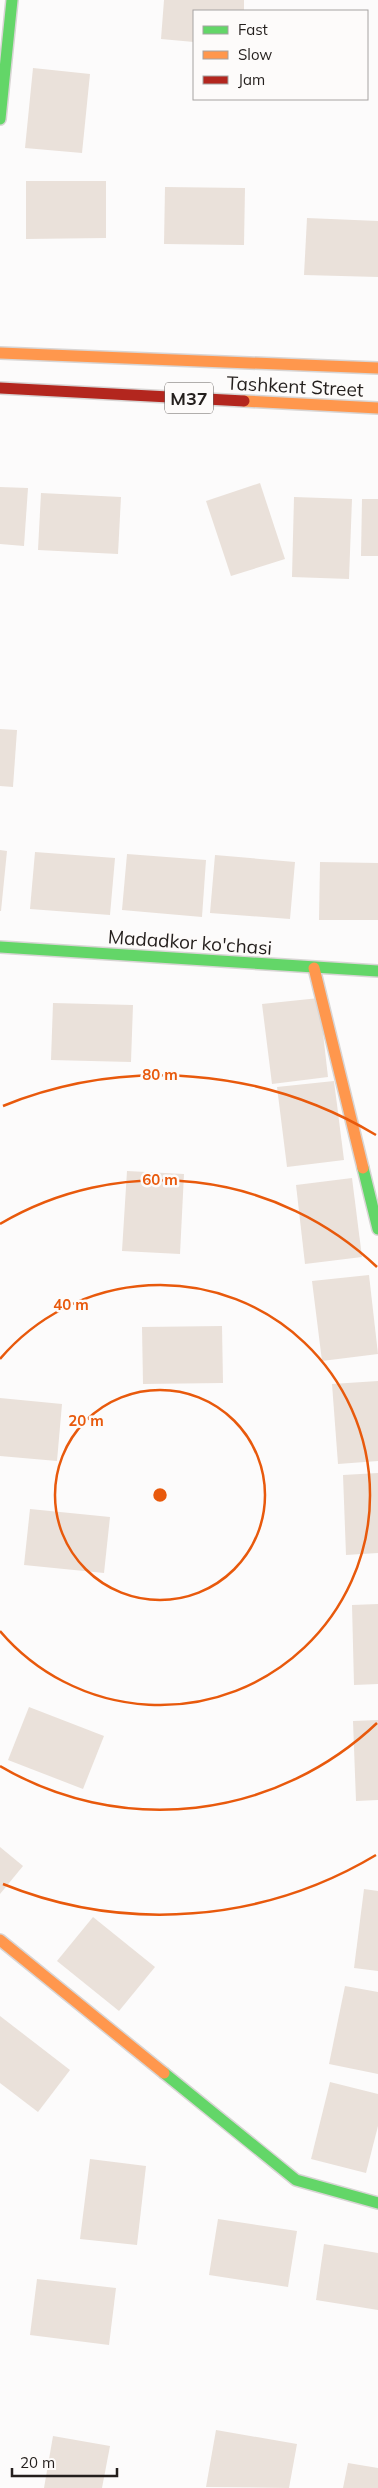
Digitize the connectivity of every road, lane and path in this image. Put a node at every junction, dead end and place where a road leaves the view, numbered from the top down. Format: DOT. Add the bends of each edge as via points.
graph roads {
  1 [pos="12,0"];
  2 [pos="0,119"];
  3 [pos="0,353"];
  4 [pos="378,368"];
  5 [pos="0,388"];
  6 [pos="378,408"];
  7 [pos="0,947"];
  8 [pos="314,968"];
  9 [pos="378,971"];
  10 [pos="378,1229"];
  11 [pos="0,1940"];
  12 [pos="378,2203"];
  1 -- 2 [label="main road"];
  3 -- 4 [label="main road, Tashkent Street / M37"];
  5 -- 6 [label="main road, Tashkent Street / M37"];
  7 -- 8 [label="main road, Madadkor ko'chasi"];
  8 -- 9 [label="main road, Madadkor ko'chasi"];
  8 -- 10 [label="main road"];
  11 -- 12 [label="main road" via="296,2180"];
}
